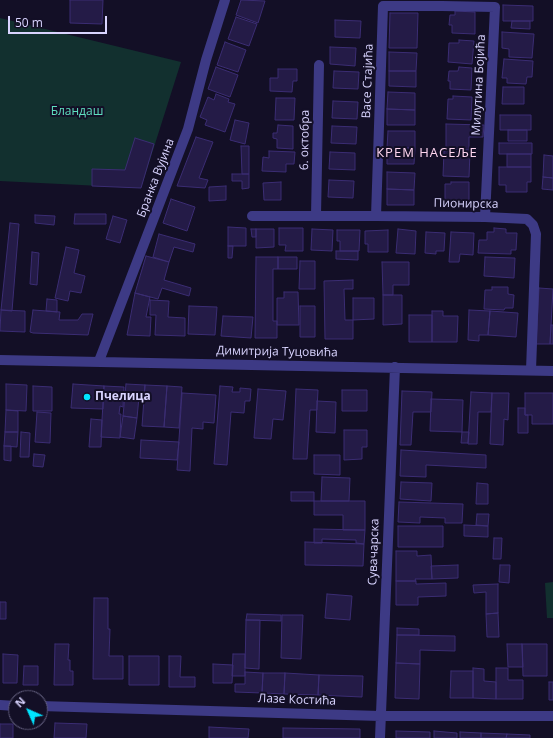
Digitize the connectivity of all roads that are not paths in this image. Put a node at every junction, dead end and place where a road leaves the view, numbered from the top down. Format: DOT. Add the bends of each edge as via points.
graph roads {
  1 [pos="225,0"];
  2 [pos="442,6"];
  3 [pos="319,65"];
  4 [pos="316,215"];
  5 [pos="252,216"];
  6 [pos="376,216"];
  7 [pos="485,217"];
  8 [pos="0,360"];
  9 [pos="99,361"];
  10 [pos="395,367"];
  11 [pos="531,370"];
  12 [pos="553,371"];
  13 [pos="48,706"];
  14 [pos="380,716"];
  15 [pos="553,716"];
  16 [pos="380,738"];
  1 -- 9 [label="street, Бранка Вујина" via="188,129"];
  2 -- 6 [label="street, Васе Стајића" via="383,6"];
  2 -- 7 [label="street, Милутина Бојића" via="495,7"];
  3 -- 4 [label="street, 6. октобра"];
  4 -- 5 [label="street, Пионирска"];
  4 -- 6 [label="street, Пионирска"];
  6 -- 7 [label="street, Пионирска"];
  7 -- 11 [label="street, Пионирска" via="527,219 533,225 536,234"];
  8 -- 9 [label="street, Димитрија Туцовића"];
  9 -- 10 [label="street, Димитрија Туцовића"];
  10 -- 11 [label="street, Димитрија Туцовића"];
  10 -- 14 [label="street, Сувачарска"];
  11 -- 12 [label="street, Димитрија Туцовића"];
  13 -- 14 [label="street, Лазе Костића"];
  14 -- 15 [label="street, Лазе Костића"];
  14 -- 16 [label="street, Сувачарска"];
}
